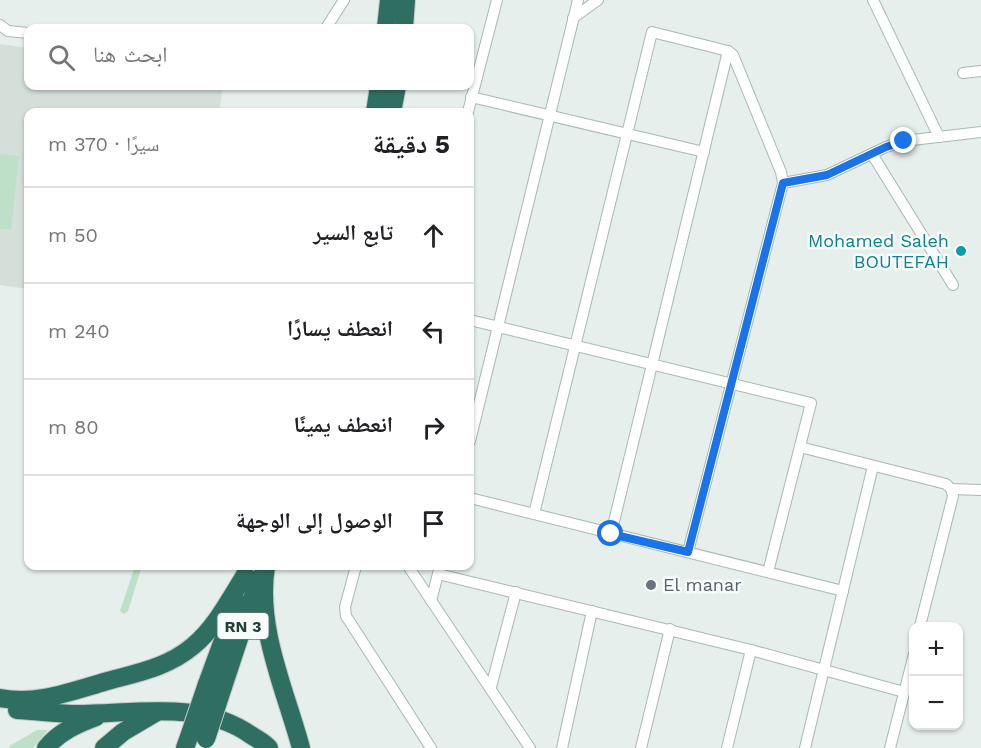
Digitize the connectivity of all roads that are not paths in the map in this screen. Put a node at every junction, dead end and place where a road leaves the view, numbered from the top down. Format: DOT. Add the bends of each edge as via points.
graph roads {
  1 [pos="344,0"];
  2 [pos="389,0"];
  3 [pos="406,0"];
  4 [pos="497,0"];
  5 [pos="578,0"];
  6 [pos="598,0"];
  7 [pos="873,0"];
  8 [pos="573,18"];
  9 [pos="329,24"];
  10 [pos="386,24"];
  11 [pos="404,24"];
  12 [pos="0,25"];
  13 [pos="24,33"];
  14 [pos="728,51"];
  15 [pos="981,71"];
  16 [pos="963,72"];
  17 [pos="474,86"];
  18 [pos="378,90"];
  19 [pos="396,90"];
  20 [pos="473,90"];
  21 [pos="471,97"];
  22 [pos="376,108"];
  23 [pos="393,108"];
  24 [pos="469,108"];
  25 [pos="550,116"];
  26 [pos="981,132"];
  27 [pos="628,134"];
  28 [pos="939,137"];
  29 [pos="704,152"];
  30 [pos="872,154"];
  31 [pos="783,183"];
  32 [pos="953,285"];
  33 [pos="474,321"];
  34 [pos="498,326"];
  35 [pos="576,346"];
  36 [pos="653,364"];
  37 [pos="732,384"];
  38 [pos="474,425"];
  39 [pos="800,447"];
  40 [pos="873,466"];
  41 [pos="951,489"];
  42 [pos="981,490"];
  43 [pos="474,499"];
  44 [pos="534,514"];
  45 [pos="611,534"];
  46 [pos="688,552"];
  47 [pos="247,570"];
  48 [pos="263,570"];
  49 [pos="265,570"];
  50 [pos="355,570"];
  51 [pos="411,570"];
  52 [pos="439,570"];
  53 [pos="768,572"];
  54 [pos="843,591"];
  55 [pos="516,592"];
  56 [pos="431,600"];
  57 [pos="592,610"];
  58 [pos="921,622"];
  59 [pos="670,629"];
  60 [pos="751,650"];
  61 [pos="824,670"];
  62 [pos="909,673"];
  63 [pos="215,686"];
  64 [pos="491,687"];
  65 [pos="904,692"];
  66 [pos="0,698"];
  67 [pos="0,709"];
  68 [pos="159,711"];
  69 [pos="110,713"];
  70 [pos="196,742"];
  71 [pos="258,742"];
  72 [pos="46,748"];
  73 [pos="104,748"];
  74 [pos="269,748"];
  75 [pos="301,748"];
  76 [pos="431,748"];
  77 [pos="530,748"];
  78 [pos="562,748"];
  79 [pos="641,748"];
  80 [pos="727,748"];
  81 [pos="805,748"];
  82 [pos="891,748"];
  1 -- 9 [label="street"];
  2 -- 10 [label="highway"];
  3 -- 11 [label="highway"];
  4 -- 17 [label="street"];
  5 -- 8 [label="street"];
  6 -- 8 [label="street"];
  7 -- 28 [label="street"];
  8 -- 25 [label="street"];
  12 -- 13 [label="street" via="8,31"];
  14 -- 27 [label="street" via="652,32"];
  14 -- 29 [label="street"];
  14 -- 31 [label="street" via="782,172"];
  15 -- 16 [label="street"];
  18 -- 22 [label="highway"];
  19 -- 23 [label="highway"];
  20 -- 21 [label="street"];
  21 -- 24 [label="street"];
  21 -- 25 [label="street"];
  25 -- 27 [label="street"];
  25 -- 34 [label="street"];
  26 -- 28 [label="street"];
  27 -- 29 [label="street"];
  27 -- 35 [label="street"];
  28 -- 30 [label="street" via="904,141"];
  29 -- 36 [label="street"];
  30 -- 31 [label="street" via="827,175"];
  30 -- 32 [label="street"];
  31 -- 37 [label="street"];
  33 -- 34 [label="street"];
  34 -- 35 [label="street"];
  34 -- 38 [label="street"];
  35 -- 36 [label="street"];
  35 -- 44 [label="street"];
  36 -- 37 [label="street"];
  36 -- 45 [label="street"];
  37 -- 39 [label="street" via="810,403"];
  37 -- 46 [label="street"];
  39 -- 40 [label="street"];
  39 -- 53 [label="street"];
  40 -- 41 [label="street" via="946,484"];
  40 -- 54 [label="street"];
  41 -- 42 [label="street"];
  41 -- 58 [label="street" via="953,495"];
  43 -- 44 [label="street"];
  44 -- 45 [label="street"];
  45 -- 46 [label="street"];
  46 -- 53 [label="street"];
  47 -- 63 [label="highway, RN 3"];
  47 -- 66 [label="highway" via="202,637 162,666 45,698"];
  48 -- 63 [label="highway, RN 3"];
  49 -- 75 [label="highway" via="267,628"];
  50 -- 76 [label="street" via="346,615"];
  51 -- 56 [label="street"];
  52 -- 55 [label="street"];
  52 -- 56 [label="street"];
  53 -- 54 [label="street"];
  54 -- 61 [label="street"];
  55 -- 57 [label="street"];
  55 -- 64 [label="street"];
  56 -- 64 [label="street"];
  57 -- 59 [label="street"];
  57 -- 78 [label="street"];
  59 -- 60 [label="street"];
  59 -- 79 [label="street"];
  60 -- 61 [label="street"];
  60 -- 80 [label="street"];
  61 -- 65 [label="street"];
  61 -- 81 [label="street"];
  62 -- 65 [label="street"];
  63 -- 70 [label="highway, RN 3, bridge"];
  64 -- 77 [label="street"];
  65 -- 82 [label="street"];
  67 -- 69 [label="highway"];
  68 -- 69 [label="highway"];
  68 -- 71 [label="highway" via="232,724"];
  68 -- 73 [label="highway"];
  69 -- 72 [label="highway" via="66,730"];
  71 -- 74 [label="highway"];
}
